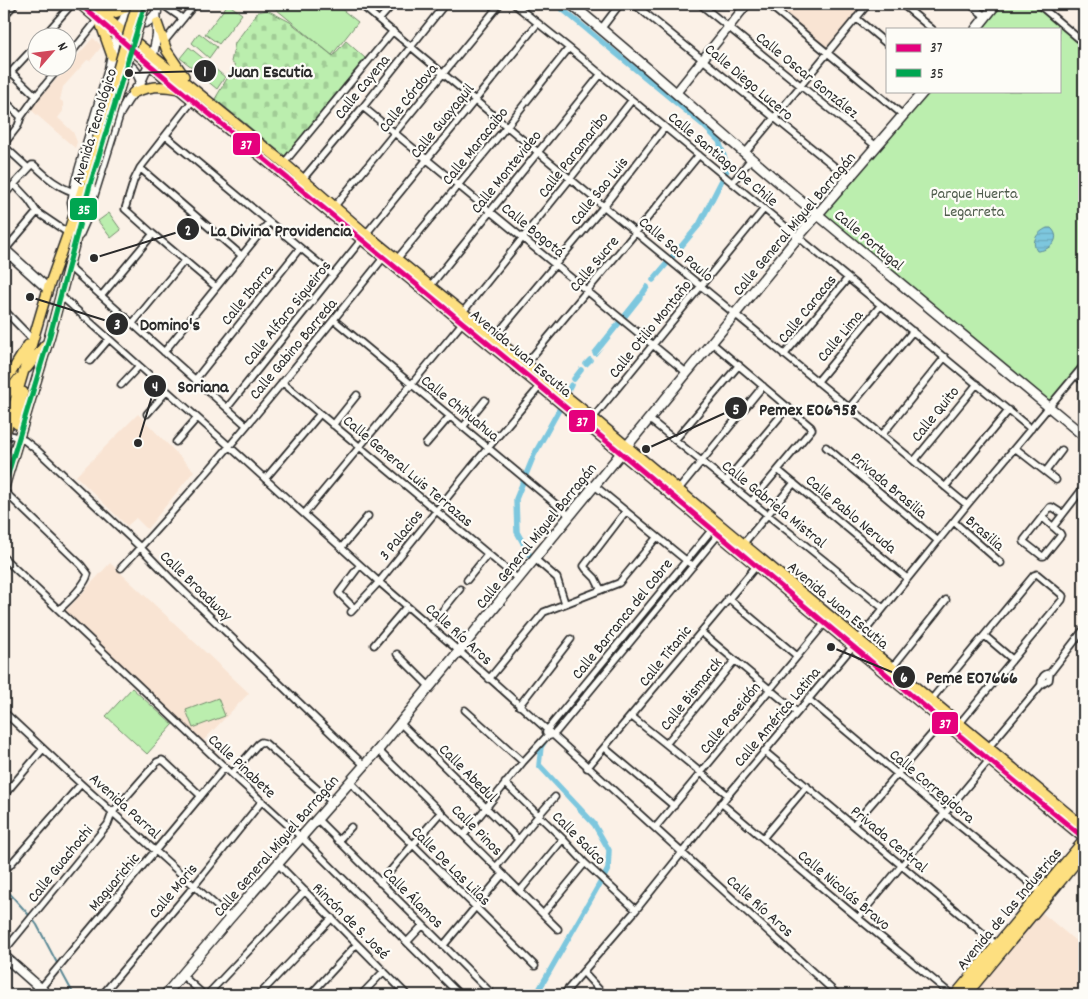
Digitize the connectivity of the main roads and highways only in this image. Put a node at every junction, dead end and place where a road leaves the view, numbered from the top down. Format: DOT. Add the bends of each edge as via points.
graph roads {
  1 [pos="80,4"];
  2 [pos="89,4"];
  3 [pos="145,4"];
  4 [pos="571,4"];
  5 [pos="996,4"];
  6 [pos="131,5"];
  7 [pos="100,18"];
  8 [pos="158,23"];
  9 [pos="977,28"];
  10 [pos="118,32"];
  11 [pos="111,60"];
  12 [pos="181,89"];
  13 [pos="193,89"];
  14 [pos="132,92"];
  15 [pos="923,92"];
  16 [pos="88,182"];
  17 [pos="300,182"];
  18 [pos="817,215"];
  19 [pos="364,236"];
  20 [pos="4,249"];
  21 [pos="48,289"];
  22 [pos="463,317"];
  23 [pos="49,339"];
  24 [pos="33,340"];
  25 [pos="22,377"];
  26 [pos="4,381"];
  27 [pos="543,383"];
  28 [pos="4,398"];
  29 [pos="566,402"];
  30 [pos="22,426"];
  31 [pos="4,435"];
  32 [pos="1084,436"];
  33 [pos="624,450"];
  34 [pos="4,489"];
  35 [pos="718,528"];
  36 [pos="759,562"];
  37 [pos="855,643"];
  38 [pos="928,703"];
  39 [pos="989,754"];
  40 [pos="1084,827"];
  41 [pos="1084,839"];
  42 [pos="1084,853"];
  43 [pos="1070,864"];
  44 [pos="1012,934"];
  45 [pos="4,956"];
  46 [pos="44,992"];
  47 [pos="165,995"];
  48 [pos="953,995"];
  49 [pos="966,995"];
  1 -- 7 [label="main road, Avenida Juan Escutia"];
  2 -- 7 [label="main road, Avenida Juan Escutia"];
  3 -- 16 [label="main road, Avenida Tecnológico, bridge"];
  4 -- 18 [label="main road, Calle Portugal"];
  5 -- 9 [label="main road"];
  6 -- 7 [label="main road"];
  6 -- 16 [label="main road, Avenida Tecnológico, bridge"];
  7 -- 10 [label="main road, Avenida Juan Escutia"];
  7 -- 11 [label="main road"];
  8 -- 13 [label="main road" via="167,51"];
  10 -- 12 [label="main road, Avenida Juan Escutia" via="150,65"];
  10 -- 13 [label="main road, Avenida Juan Escutia" via="153,55"];
  12 -- 14 [label="main road" via="150,86"];
  12 -- 17 [label="main road, Avenida Juan Escutia"];
  13 -- 17 [label="main road, Avenida Juan Escutia" via="284,164"];
  15 -- 18 [label="main road, Calle General Miguel Barragán"];
  16 -- 21 [label="main road, Avenida Tecnológico"];
  16 -- 23 [label="main road, Avenida Tecnológico"];
  17 -- 19 [label="main road, Avenida Juan Escutia"];
  17 -- 19 [label="main road, Avenida Juan Escutia" via="334,207"];
  18 -- 32 [label="main road, Calle Portugal"];
  18 -- 33 [label="main road, Calle General Miguel Barragán"];
  19 -- 22 [label="main road, Avenida Juan Escutia" via="384,257"];
  19 -- 22 [label="main road, Avenida Juan Escutia" via="431,285"];
  20 -- 21 [label="main road"];
  21 -- 24 [label="main road, Avenida Tecnológico"];
  22 -- 27 [label="main road, Avenida Juan Escutia"];
  22 -- 27 [label="main road, Avenida Juan Escutia" via="526,364"];
  23 -- 25 [label="main road"];
  23 -- 30 [label="main road, Avenida Tecnológico"];
  24 -- 25 [label="main road, Avenida Tecnológico"];
  24 -- 26 [label="main road"];
  25 -- 28 [label="main road"];
  25 -- 30 [label="main road" via="24,391 15,422"];
  25 -- 31 [label="main road, Avenida Tecnológico"];
  27 -- 29 [label="main road, Avenida Juan Escutia"];
  29 -- 33 [label="main road, Avenida Juan Escutia"];
  29 -- 33 [label="main road, Avenida Juan Escutia" via="593,418"];
  30 -- 34 [label="main road, Avenida Tecnológico"];
  33 -- 35 [label="main road, Avenida Juan Escutia"];
  33 -- 35 [label="main road, Avenida Juan Escutia" via="679,489"];
  33 -- 47 [label="main road, Calle General Miguel Barragán" via="378,750"];
  35 -- 36 [label="main road, Avenida Juan Escutia"];
  35 -- 36 [label="main road, Avenida Juan Escutia" via="743,544"];
  36 -- 37 [label="main road, Avenida Juan Escutia"];
  36 -- 37 [label="main road, Avenida Juan Escutia" via="825,623"];
  37 -- 38 [label="main road, Avenida Juan Escutia"];
  38 -- 39 [label="main road, Avenida Juan Escutia" via="943,721"];
  38 -- 39 [label="main road, Avenida Juan Escutia" via="960,723"];
  39 -- 40 [label="main road, Avenida Juan Escutia"];
  39 -- 41 [label="main road, Avenida Juan Escutia"];
  41 -- 43 [label="main road, Avenida de las Industrias"];
  42 -- 43 [label="main road, Avenida de las Industrias"];
  43 -- 44 [label="main road, Avenida de las Industrias"];
  43 -- 44 [label="main road, Avenida de las Industrias" via="1041,892"];
  44 -- 48 [label="main road, Avenida de las Industrias"];
  44 -- 49 [label="main road, Avenida de las Industrias"];
  45 -- 46 [label="main road"];
}
